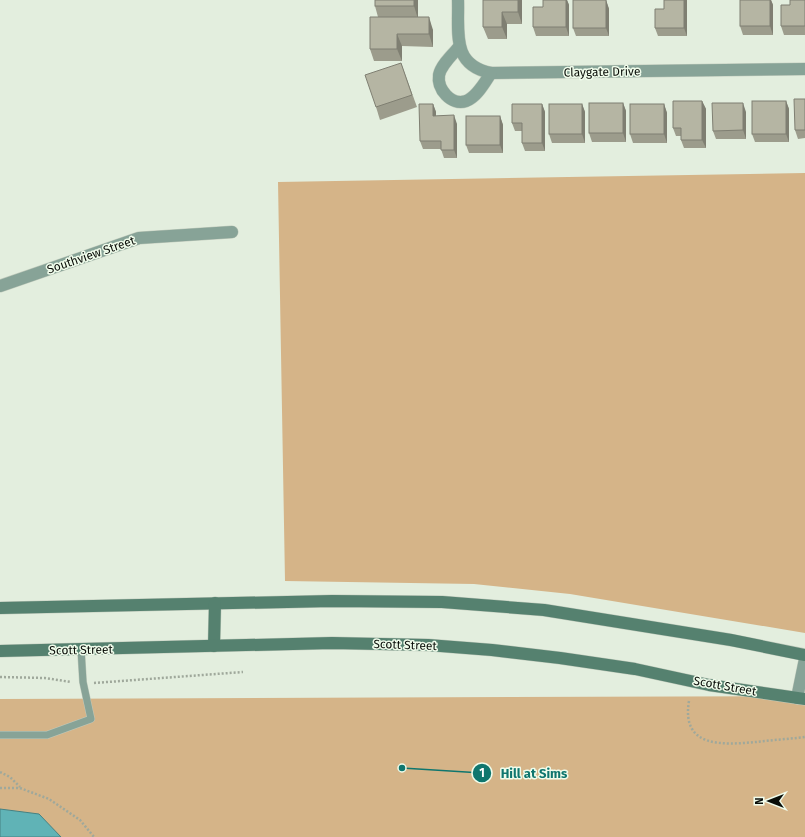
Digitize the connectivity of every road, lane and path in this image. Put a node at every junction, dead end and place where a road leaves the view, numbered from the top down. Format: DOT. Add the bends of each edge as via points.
graph roads {
  1 [pos="458,0"];
  2 [pos="459,47"];
  3 [pos="805,69"];
  4 [pos="491,73"];
  5 [pos="232,232"];
  6 [pos="0,286"];
  7 [pos="215,604"];
  8 [pos="0,608"];
  9 [pos="214,646"];
  10 [pos="81,650"];
  11 [pos="0,652"];
  12 [pos="805,655"];
  13 [pos="805,659"];
  14 [pos="243,672"];
  15 [pos="0,677"];
  16 [pos="83,682"];
  17 [pos="801,699"];
  18 [pos="689,701"];
  19 [pos="0,735"];
  20 [pos="805,738"];
  21 [pos="0,772"];
  22 [pos="0,788"];
  23 [pos="20,788"];
  24 [pos="94,837"];
  1 -- 2 [label="street, Claygate Drive"];
  2 -- 4 [label="street, Claygate Drive" via="468,64"];
  2 -- 4 [label="street" via="439,74 440,84 449,98 466,101 482,87"];
  3 -- 4 [label="street, Claygate Drive"];
  5 -- 6 [label="street, Southview Street" via="139,238"];
  7 -- 8 [label="main road"];
  7 -- 9 [label="main road"];
  7 -- 12 [label="main road" via="442,602 544,610 731,640"];
  9 -- 10 [label="main road, Scott Street"];
  9 -- 17 [label="main road, Scott Street" via="428,645 492,650 635,669 709,685"];
  10 -- 11 [label="main road, Scott Street"];
  10 -- 16 [label="lane"];
  13 -- 17 [label="street"];
  14 -- 16 [label="path" via="104,683"];
  15 -- 16 [label="path"];
  16 -- 19 [label="lane" via="91,719 47,734"];
  18 -- 20 [label="path" via="687,714 690,725 698,737 714,744"];
  21 -- 23 [label="path" via="10,777"];
  22 -- 23 [label="path"];
  23 -- 24 [label="path" via="49,799 80,820"];
}
